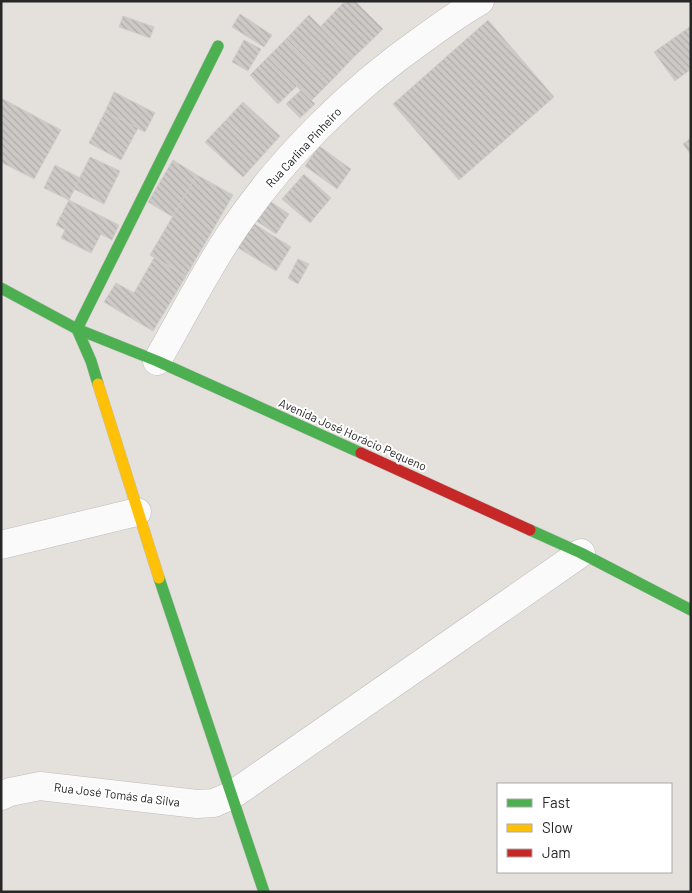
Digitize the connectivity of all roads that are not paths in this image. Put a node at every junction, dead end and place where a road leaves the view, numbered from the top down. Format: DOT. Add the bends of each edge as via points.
graph roads {
  1 [pos="480,1"];
  2 [pos="218,46"];
  3 [pos="1,288"];
  4 [pos="77,329"];
  5 [pos="158,361"];
  6 [pos="138,512"];
  7 [pos="1,545"];
  8 [pos="581,553"];
  9 [pos="691,610"];
  10 [pos="232,795"];
  11 [pos="1,796"];
  12 [pos="264,892"];
  1 -- 5 [label="street, Rua Carlina Pinheiro" via="403,53 365,84 272,178 229,236"];
  2 -- 4 [label="street"];
  3 -- 4 [label="street, Avenida José Horácio Pequeno"];
  4 -- 5 [label="street, Avenida José Horácio Pequeno"];
  4 -- 6 [label="street" via="91,361"];
  5 -- 8 [label="street, Avenida José Horácio Pequeno"];
  6 -- 7 [label="street"];
  6 -- 10 [label="street"];
  8 -- 9 [label="street, Avenida José Horácio Pequeno"];
  8 -- 10 [label="street, Rua José Tomás da Silva"];
  10 -- 11 [label="street, Rua José Tomás da Silva" via="198,804 40,786"];
  10 -- 12 [label="street"];
}
